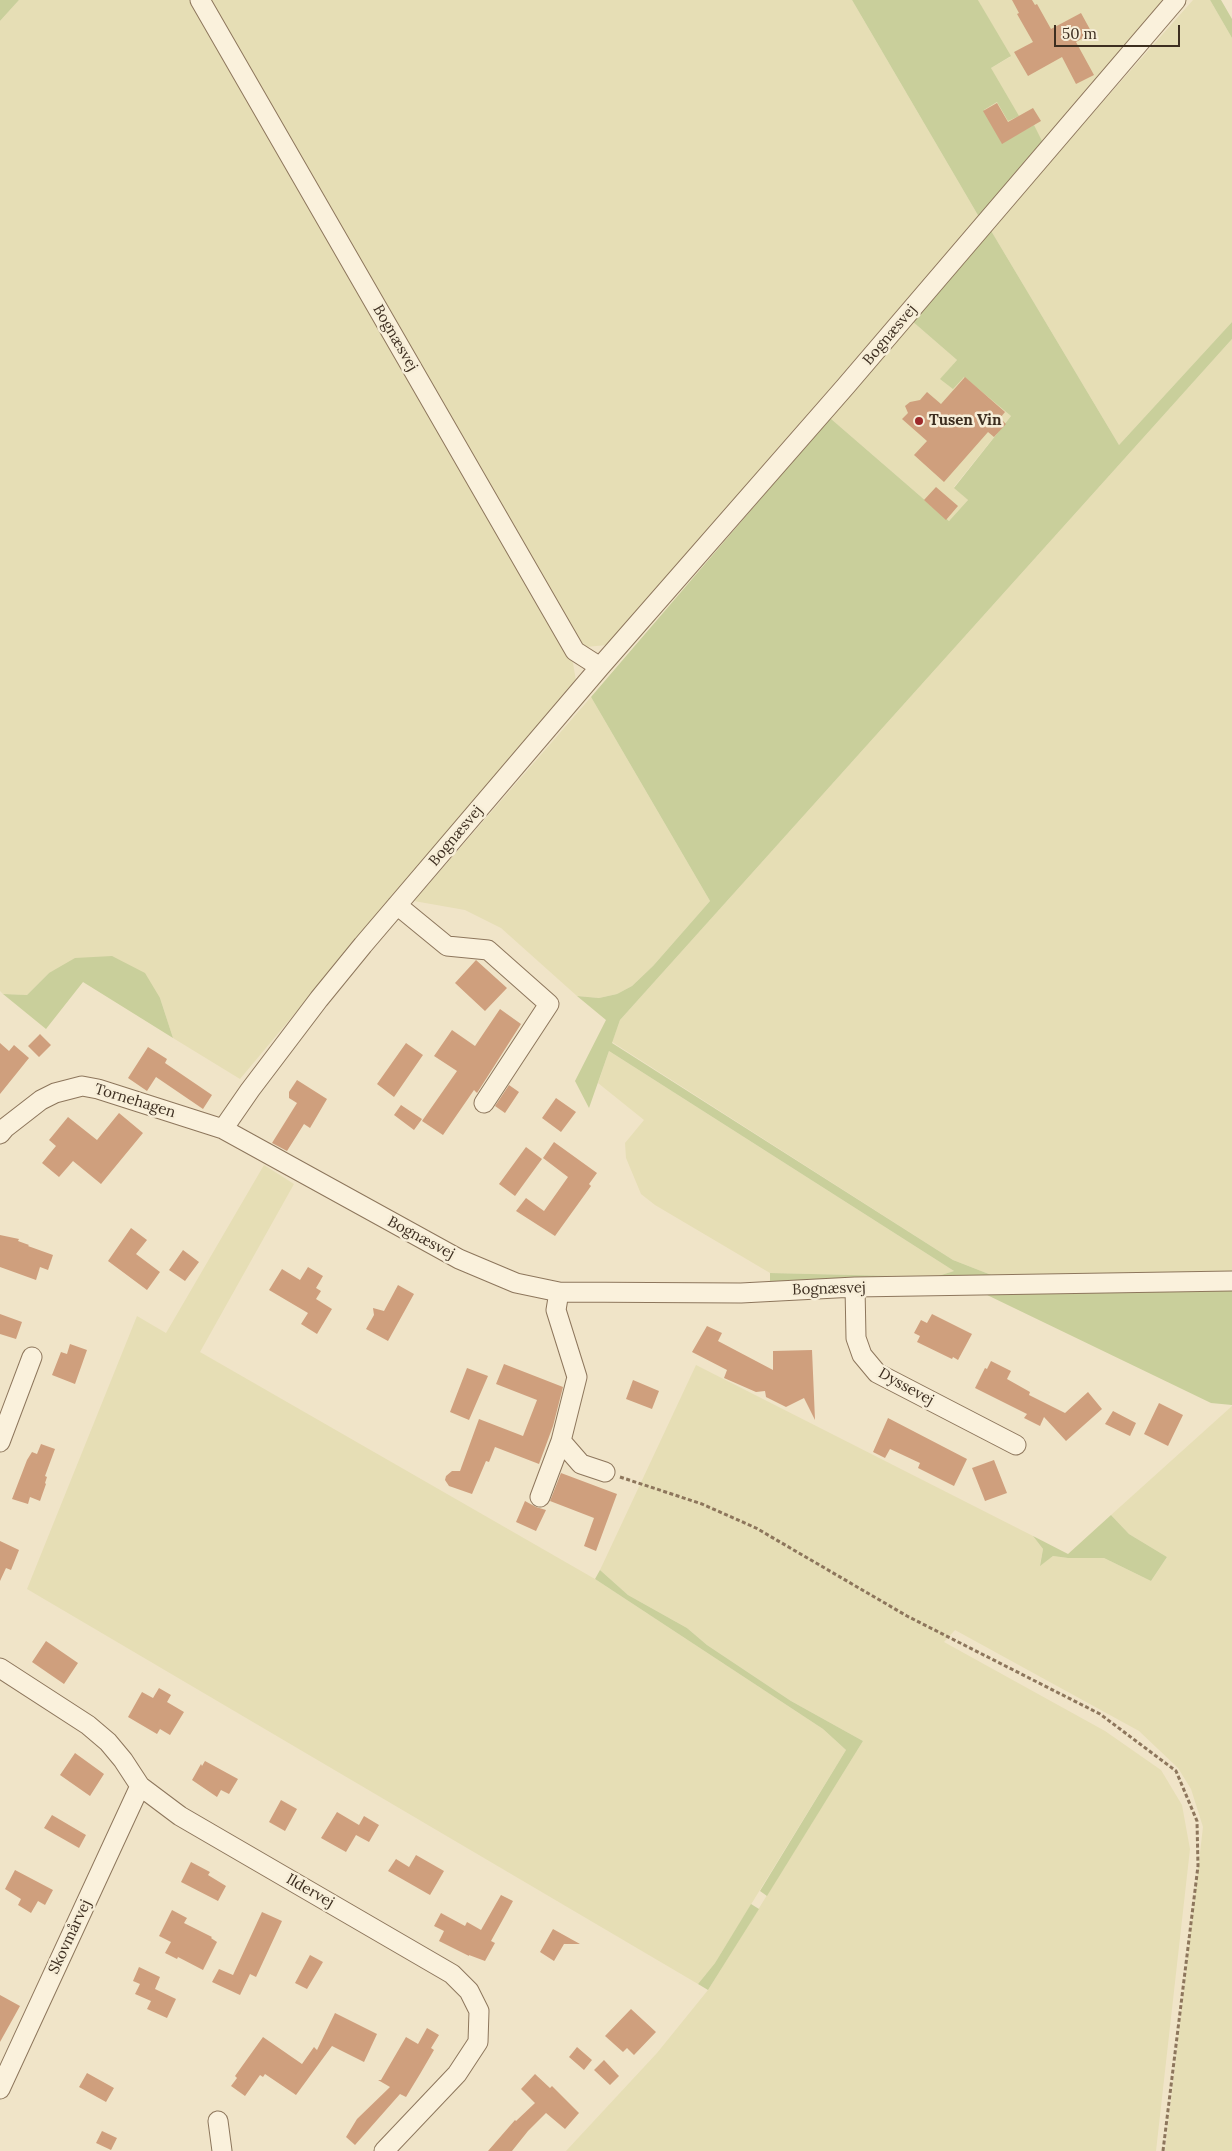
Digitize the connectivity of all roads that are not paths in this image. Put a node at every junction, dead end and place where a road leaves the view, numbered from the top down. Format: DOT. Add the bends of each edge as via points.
graph roads {
  1 [pos="200,0"];
  2 [pos="1176,0"];
  3 [pos="600,667"];
  4 [pos="397,905"];
  5 [pos="484,1103"];
  6 [pos="2,1127"];
  7 [pos="223,1130"];
  8 [pos="1232,1281"];
  9 [pos="855,1287"];
  10 [pos="559,1292"];
  11 [pos="32,1357"];
  12 [pos="561,1441"];
  13 [pos="0,1442"];
  14 [pos="1016,1446"];
  15 [pos="605,1472"];
  16 [pos="540,1497"];
  17 [pos="0,1668"];
  18 [pos="140,1786"];
  19 [pos="0,2089"];
  20 [pos="218,2121"];
  21 [pos="222,2151"];
  22 [pos="384,2151"];
  1 -- 3 [label="street, Bognæsvej" via="575,651"];
  2 -- 3 [label="street, Bognæsvej"];
  3 -- 4 [label="street, Bognæsvej"];
  4 -- 5 [label="street" via="447,946 488,950 549,1004"];
  4 -- 7 [label="street, Bognæsvej" via="319,999"];
  6 -- 7 [label="street, Tornehagen" via="41,1100 82,1086"];
  7 -- 10 [label="street, Bognæsvej" via="459,1259 516,1283"];
  8 -- 9 [label="street, Bognæsvej"];
  9 -- 10 [label="street, Bognæsvej" via="741,1293"];
  9 -- 14 [label="street, Dyssevej" via="856,1338 862,1355 877,1373"];
  10 -- 12 [label="street" via="556,1310 577,1377"];
  11 -- 13 [label="street"];
  12 -- 15 [label="street" via="581,1464"];
  12 -- 16 [label="street"];
  17 -- 18 [label="street, Ildervej" via="88,1725 124,1760"];
  18 -- 19 [label="street, Skovmårvej"];
  18 -- 22 [label="street, Ildervej" via="180,1816 452,1974 469,1991 479,2012 478,2042 457,2074"];
  20 -- 21 [label="street"];
}
